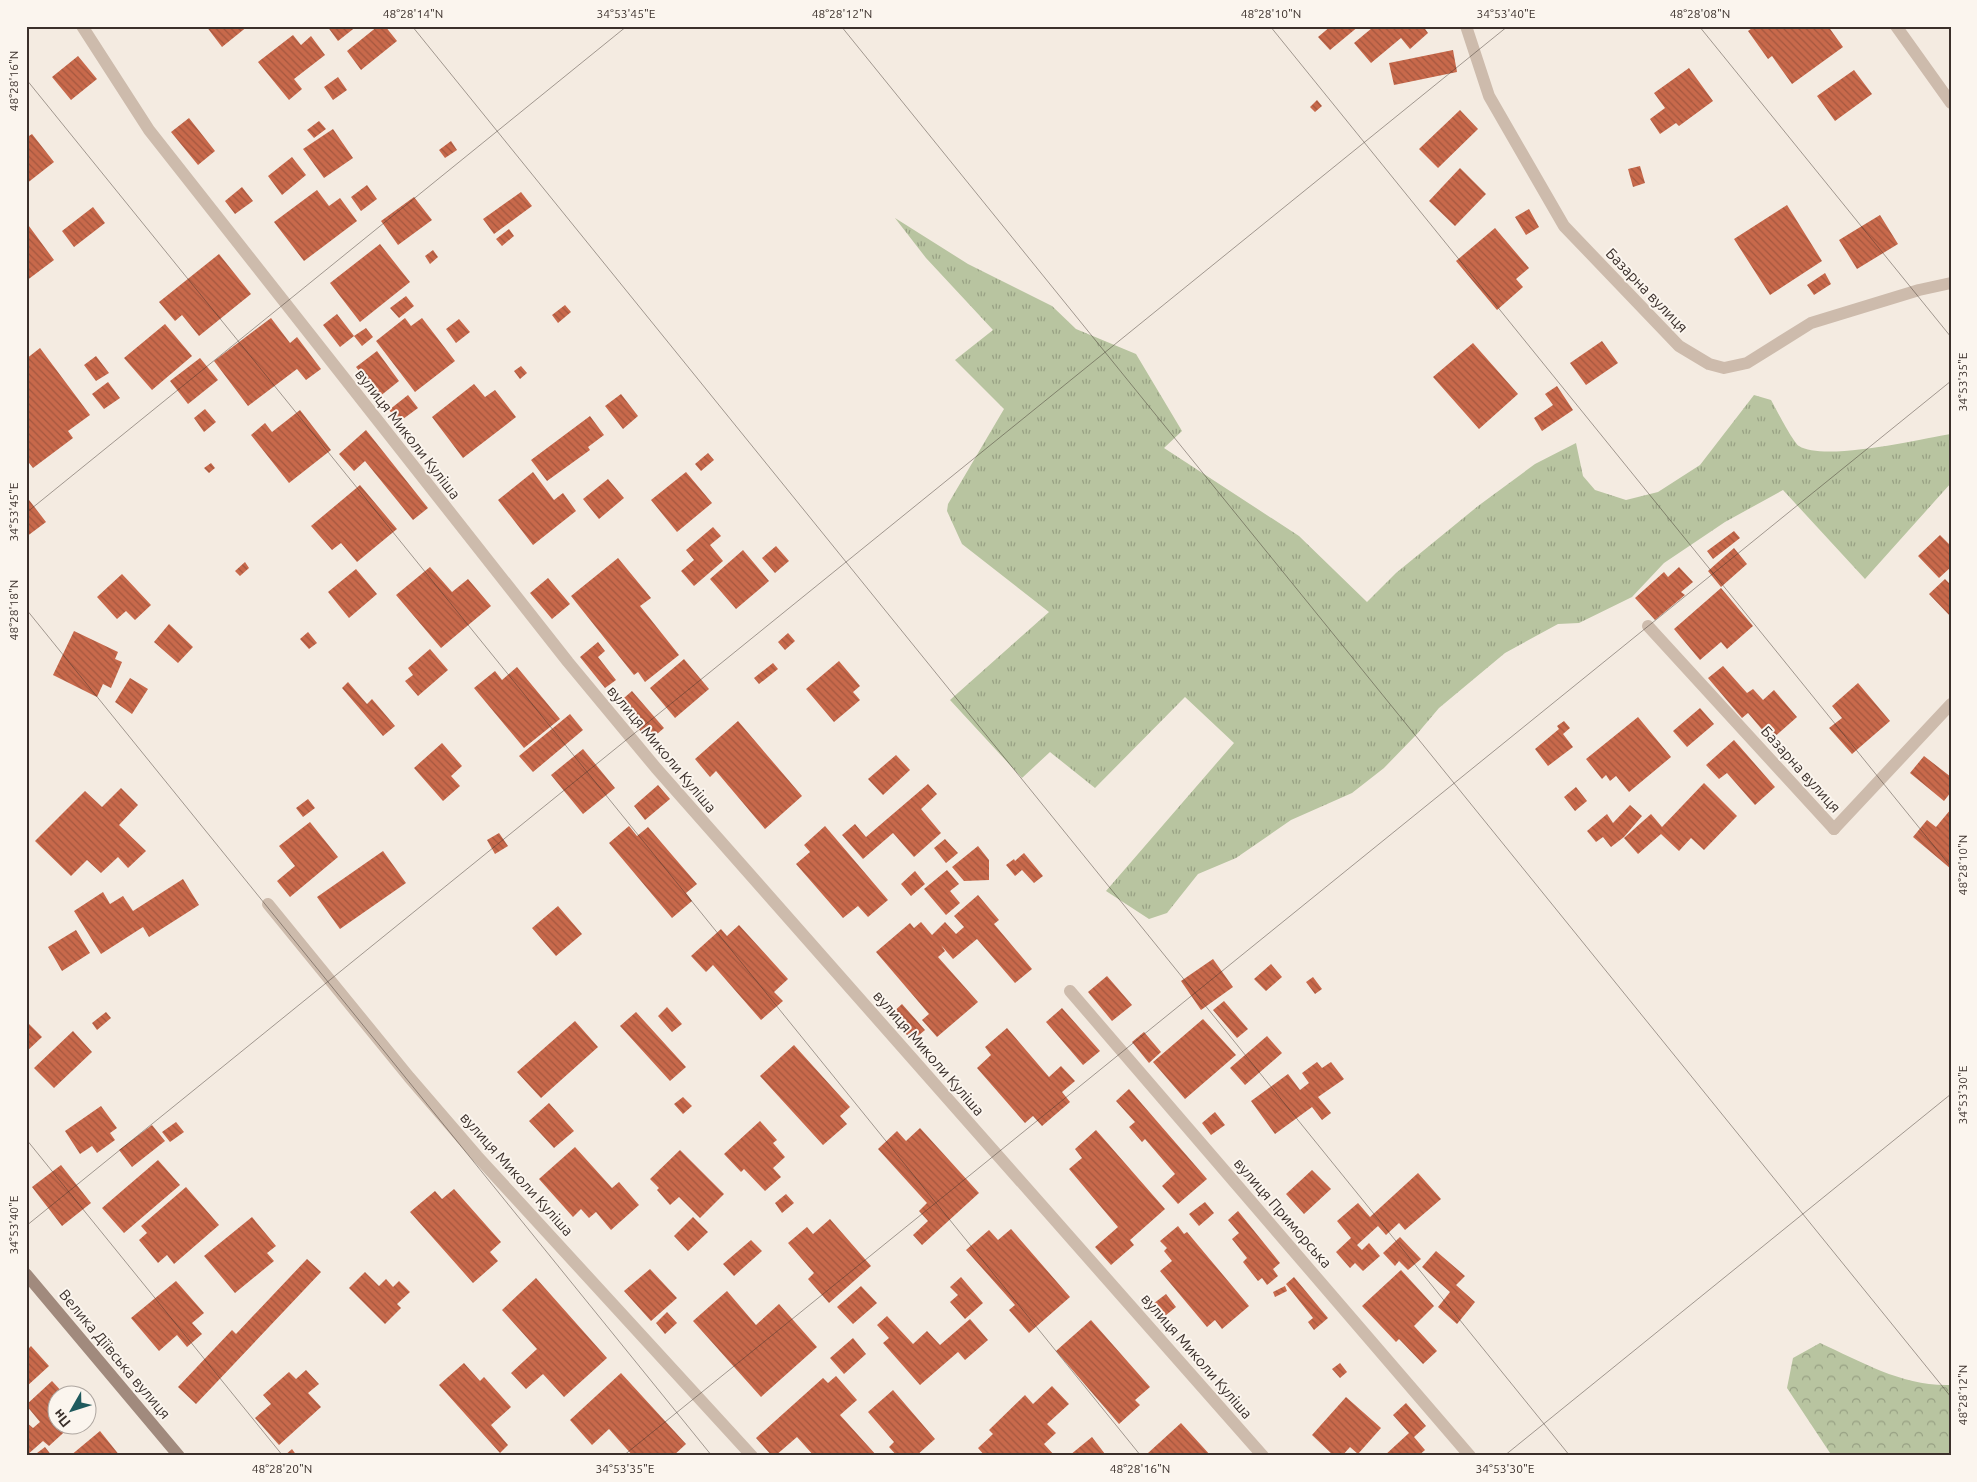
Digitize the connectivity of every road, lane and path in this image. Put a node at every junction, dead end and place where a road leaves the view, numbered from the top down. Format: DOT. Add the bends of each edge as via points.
graph roads {
  1 [pos="82,26"];
  2 [pos="1466,26"];
  3 [pos="1896,26"];
  4 [pos="1951,103"];
  5 [pos="1951,283"];
  6 [pos="1648,626"];
  7 [pos="1951,704"];
  8 [pos="268,904"];
  9 [pos="1070,991"];
  10 [pos="26,1274"];
  11 [pos="179,1456"];
  12 [pos="752,1456"];
  13 [pos="1263,1456"];
  14 [pos="1470,1456"];
  1 -- 13 [label="street, вулиця Миколи Куліша" via="149,130 574,670 656,768"];
  2 -- 5 [label="street, Базарна вулиця" via="1489,96 1564,226 1680,346 1709,364 1724,368 1747,364 1811,323"];
  3 -- 4 [label="street"];
  6 -- 7 [label="street, Базарна вулиця" via="1834,829"];
  8 -- 12 [label="street, вулиця Миколи Куліша" via="477,1156"];
  9 -- 14 [label="street, вулиця Приморська"];
  10 -- 11 [label="street, Велика Діївська вулиця"];
}
